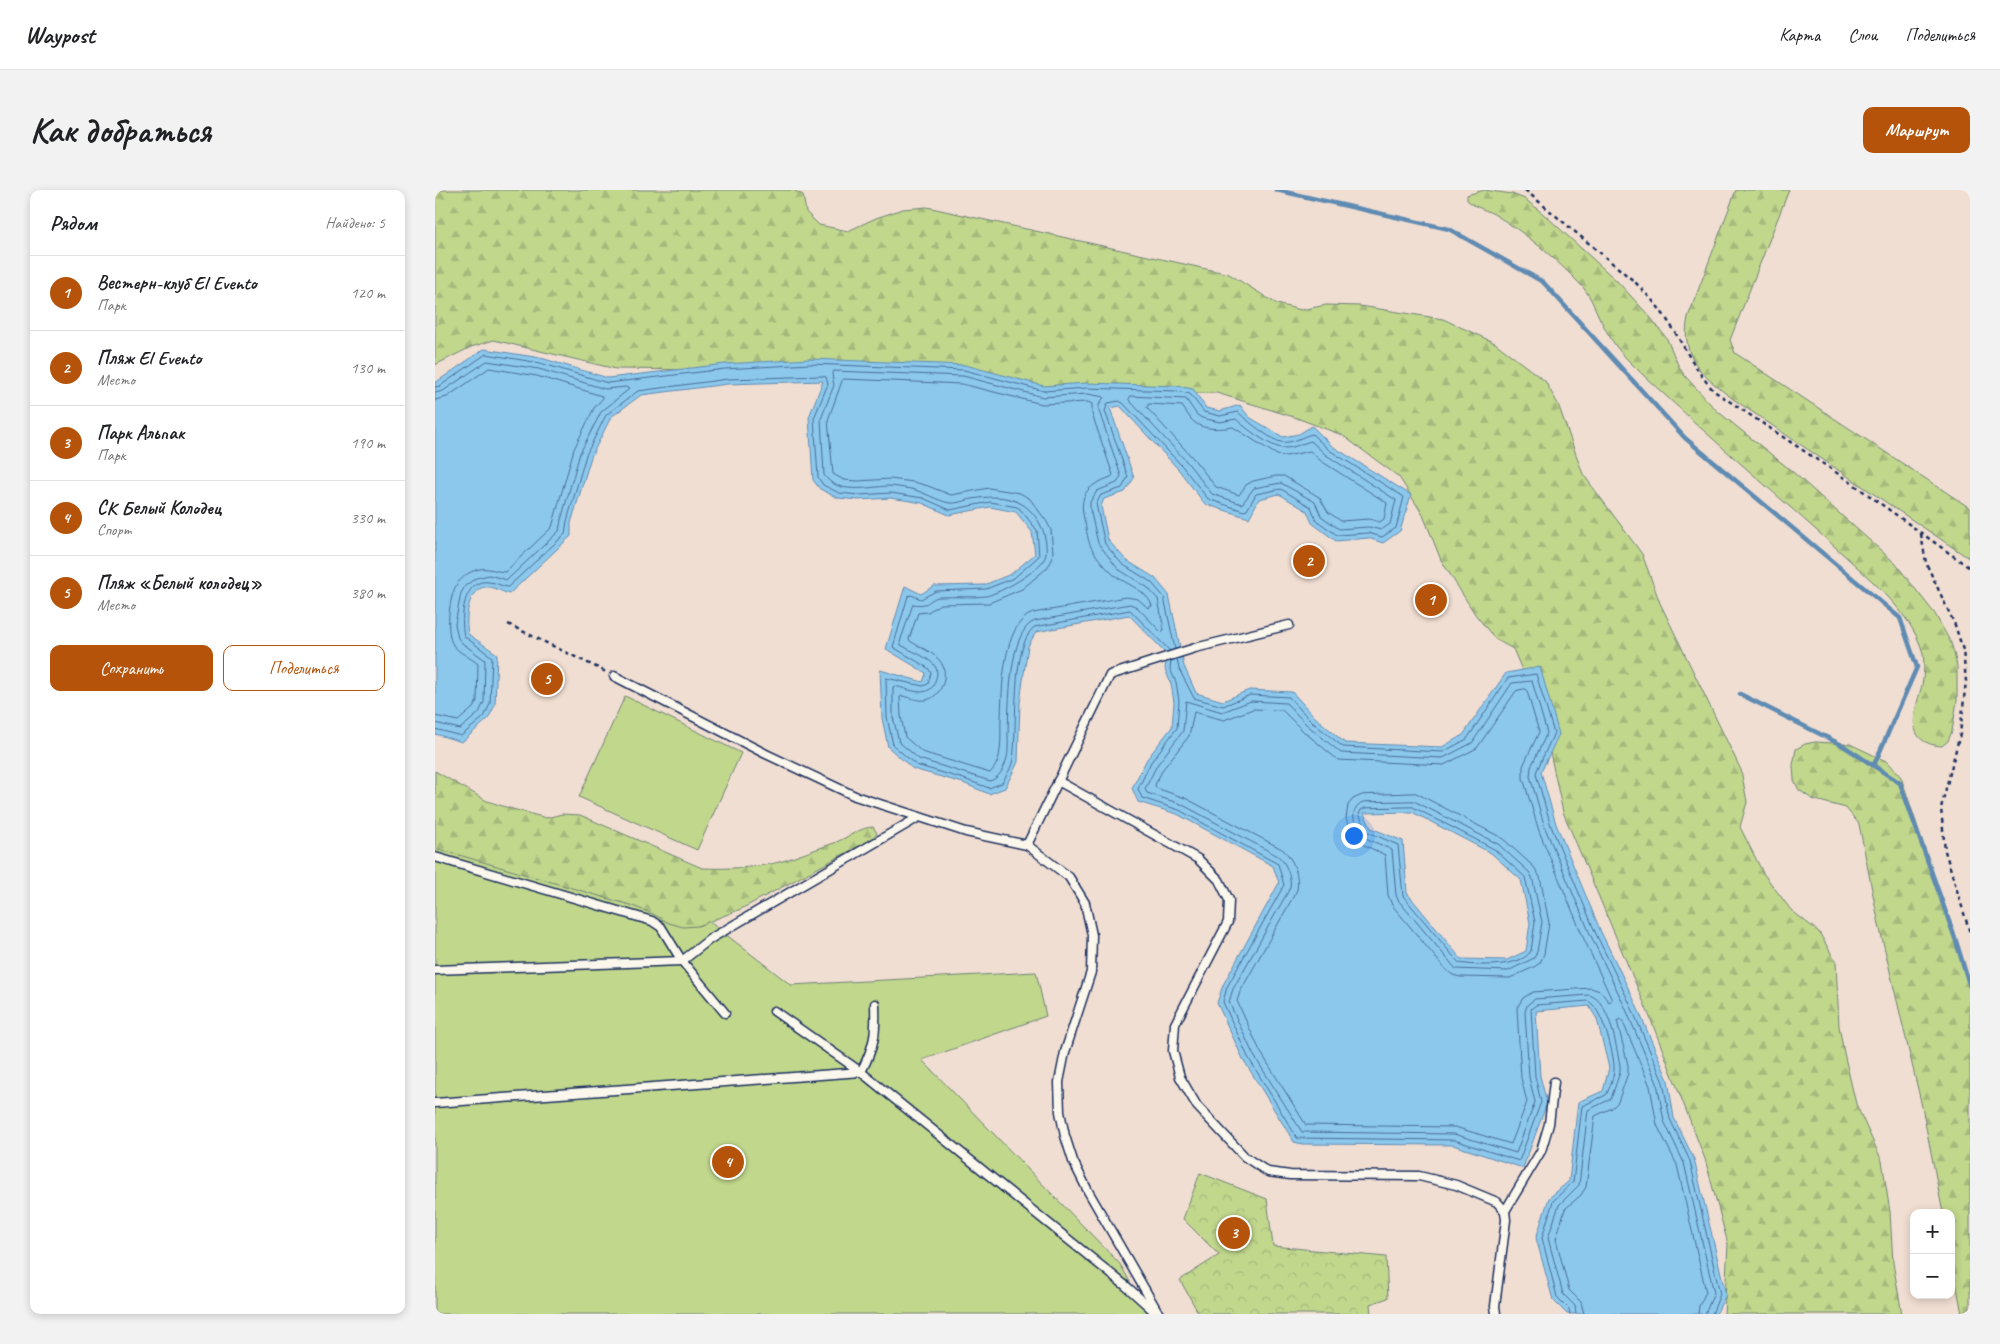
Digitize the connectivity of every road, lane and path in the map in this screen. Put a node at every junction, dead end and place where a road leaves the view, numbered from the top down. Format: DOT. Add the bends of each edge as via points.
graph roads {
  1 [pos="1525,190"];
  2 [pos="1921,534"];
  3 [pos="1970,568"];
  4 [pos="508,624"];
  5 [pos="1289,625"];
  6 [pos="614,676"];
  7 [pos="1058,781"];
  8 [pos="919,817"];
  9 [pos="1027,845"];
  10 [pos="435,857"];
  11 [pos="1970,933"];
  12 [pos="682,961"];
  13 [pos="435,970"];
  14 [pos="875,1004"];
  15 [pos="774,1011"];
  16 [pos="725,1013"];
  17 [pos="861,1072"];
  18 [pos="1554,1082"];
  19 [pos="435,1103"];
  20 [pos="1505,1211"];
  21 [pos="1158,1314"];
  22 [pos="1496,1314"];
  1 -- 2 [label="path" via="1651,299 1701,377 1714,391 1849,481"];
  2 -- 3 [label="path"];
  2 -- 11 [label="path" via="1926,563 1963,650 1966,681 1960,734 1941,808 1945,851"];
  4 -- 6 [label="path"];
  5 -- 7 [label="lane" via="1195,648 1110,675"];
  6 -- 8 [label="lane" via="765,754 855,796"];
  7 -- 9 [label="lane"];
  7 -- 20 [label="lane" via="1198,859 1219,880 1229,900 1228,922 1175,1024 1173,1051 1180,1077 1197,1106 1245,1156 1268,1172 1290,1175 1419,1176 1484,1196 1497,1202"];
  8 -- 9 [label="lane"];
  8 -- 12 [label="lane" via="710,939"];
  9 -- 21 [label="lane" via="1069,877 1085,903 1092,935 1091,972 1065,1052 1059,1082 1065,1136 1088,1191"];
  10 -- 12 [label="lane" via="652,921 661,927"];
  12 -- 13 [label="lane"];
  12 -- 16 [label="lane"];
  14 -- 17 [label="lane" via="876,1029 872,1052"];
  15 -- 17 [label="lane"];
  17 -- 19 [label="lane"];
  17 -- 21 [label="lane"];
  18 -- 20 [label="lane" via="1549,1124 1541,1151"];
  20 -- 22 [label="lane"];
}
